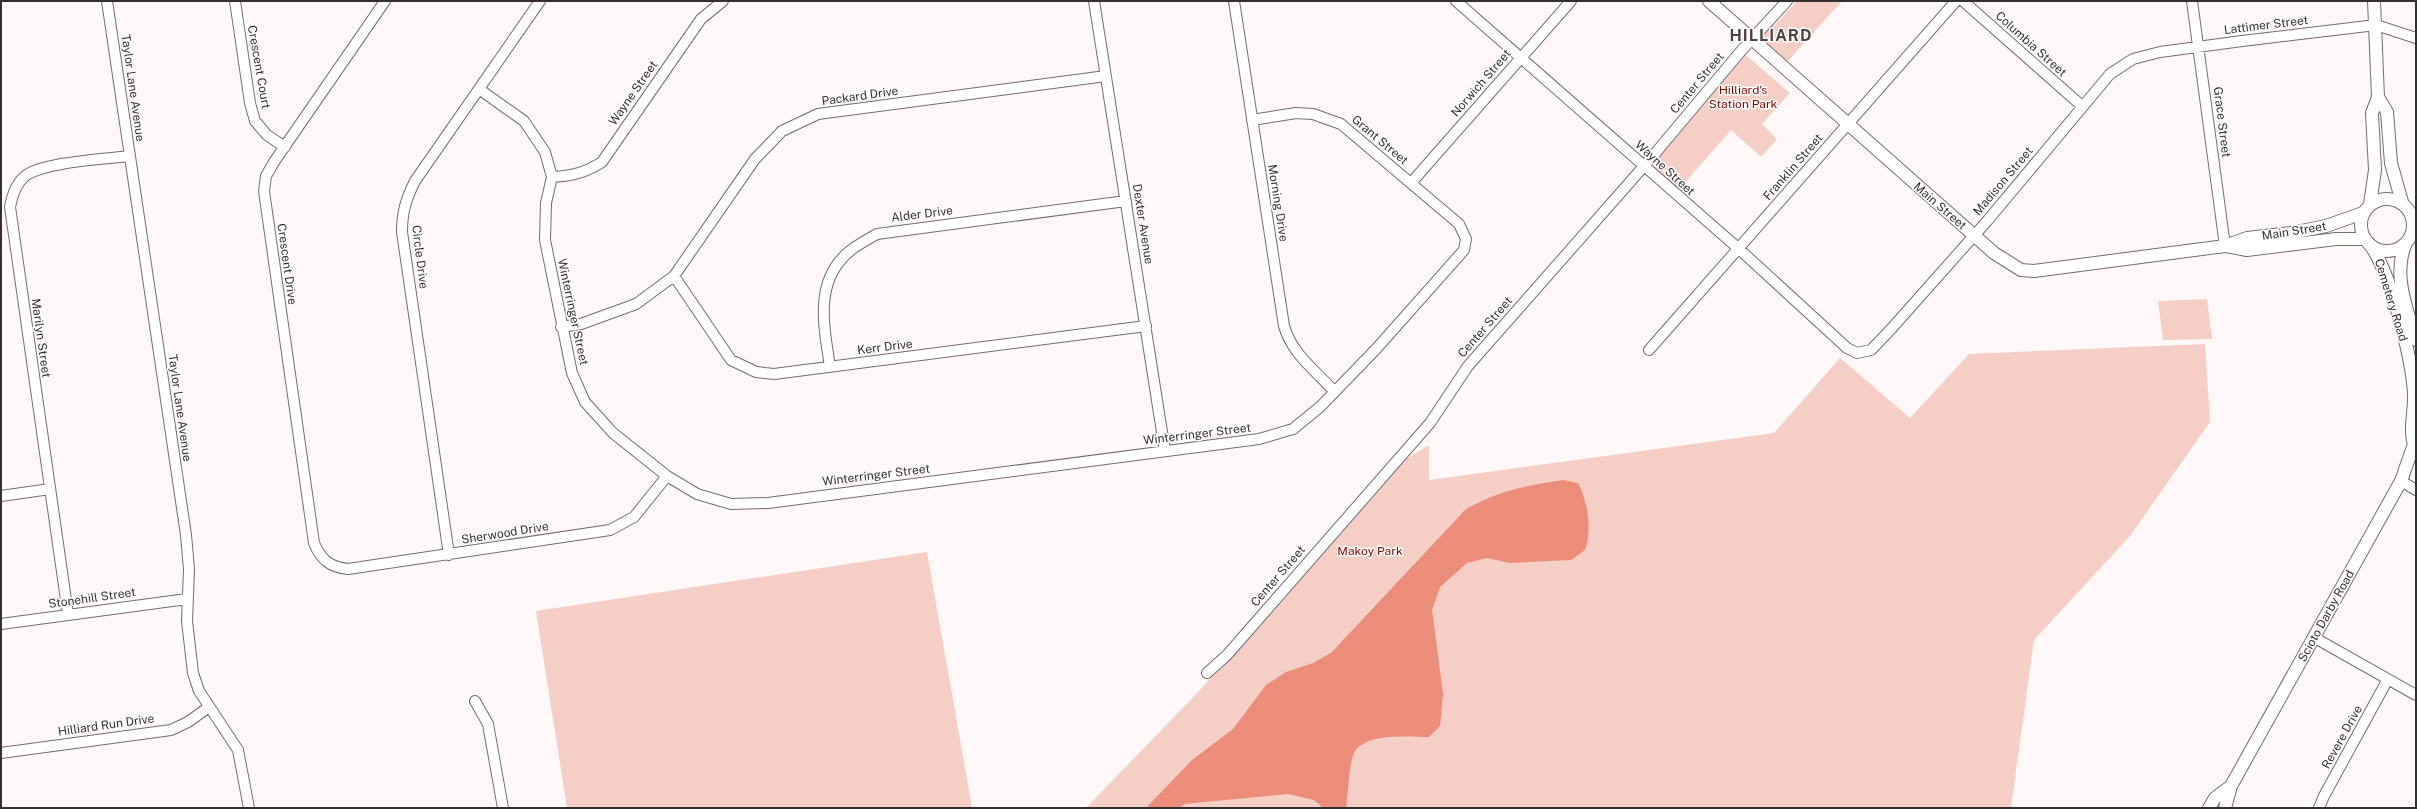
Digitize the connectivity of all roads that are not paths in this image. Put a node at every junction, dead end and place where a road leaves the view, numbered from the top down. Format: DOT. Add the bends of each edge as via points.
graph roads {
  1 [pos="107,1"];
  2 [pos="235,1"];
  3 [pos="385,1"];
  4 [pos="723,1"];
  5 [pos="1094,1"];
  6 [pos="1234,1"];
  7 [pos="1456,1"];
  8 [pos="1571,1"];
  9 [pos="1709,1"];
  10 [pos="1787,1"];
  11 [pos="1956,1"];
  12 [pos="1963,1"];
  13 [pos="2192,1"];
  14 [pos="2374,1"];
  15 [pos="536,2"];
  16 [pos="2376,26"];
  17 [pos="2416,38"];
  18 [pos="1752,39"];
  19 [pos="2199,47"];
  20 [pos="2160,52"];
  21 [pos="1522,58"];
  22 [pos="1106,76"];
  23 [pos="479,89"];
  24 [pos="2378,97"];
  25 [pos="2082,106"];
  26 [pos="1252,120"];
  27 [pos="1848,124"];
  28 [pos="285,147"];
  29 [pos="130,156"];
  30 [pos="1643,166"];
  31 [pos="552,177"];
  32 [pos="1411,182"];
  33 [pos="1126,201"];
  34 [pos="2408,206"];
  35 [pos="2367,209"];
  36 [pos="1974,235"];
  37 [pos="1466,239"];
  38 [pos="2409,241"];
  39 [pos="2368,242"];
  40 [pos="2225,246"];
  41 [pos="1738,249"];
  42 [pos="674,276"];
  43 [pos="1146,326"];
  44 [pos="561,327"];
  45 [pos="2416,340"];
  46 [pos="1648,350"];
  47 [pos="1857,353"];
  48 [pos="830,367"];
  49 [pos="2414,380"];
  50 [pos="1334,391"];
  51 [pos="2415,444"];
  52 [pos="1165,451"];
  53 [pos="667,476"];
  54 [pos="2401,481"];
  55 [pos="50,488"];
  56 [pos="2416,490"];
  57 [pos="1,496"];
  58 [pos="449,555"];
  59 [pos="325,562"];
  60 [pos="187,599"];
  61 [pos="68,614"];
  62 [pos="1,624"];
  63 [pos="2315,638"];
  64 [pos="1207,673"];
  65 [pos="2388,679"];
  66 [pos="2416,695"];
  67 [pos="475,701"];
  68 [pos="209,707"];
  69 [pos="1,753"];
  70 [pos="2230,786"];
  71 [pos="249,808"];
  72 [pos="502,808"];
  73 [pos="2209,808"];
  74 [pos="2225,808"];
  75 [pos="2320,808"];
  1 -- 29 [label="street, Taylor Lane Avenue"];
  2 -- 28 [label="street, Crescent Court" via="255,121 267,135"];
  3 -- 28 [label="street, Crescent Drive"];
  4 -- 31 [label="street, Wayne Street" via="701,18 602,162 589,171"];
  5 -- 22 [label="street, Dexter Avenue"];
  6 -- 26 [label="street, Morning Drive"];
  7 -- 21 [label="street, Wayne Street"];
  8 -- 21 [label="street, Norwich Street"];
  9 -- 18 [label="main road, Main Street"];
  10 -- 18 [label="street, Center Street"];
  11 -- 27 [label="street, Franklin Street"];
  12 -- 25 [label="street, Columbia Street"];
  13 -- 19 [label="street, Grace Street"];
  14 -- 16 [label="main road"];
  15 -- 23 [label="street, Circle Drive"];
  16 -- 17 [label="street"];
  16 -- 19 [label="street, Lattimer Street"];
  16 -- 24 [label="main road"];
  18 -- 27 [label="main road, Main Street"];
  18 -- 30 [label="street, Center Street"];
  19 -- 20 [label="street, Lattimer Street"];
  19 -- 40 [label="street, Grace Street"];
  20 -- 25 [label="street, Madison Street" via="2133,59 2110,74"];
  21 -- 30 [label="street, Wayne Street"];
  21 -- 32 [label="street, Norwich Street"];
  22 -- 33 [label="street, Dexter Avenue"];
  22 -- 42 [label="street, Packard Drive" via="811,117 782,131 755,158"];
  23 -- 31 [label="street" via="524,120 541,143"];
  23 -- 58 [label="street, Circle Drive" via="415,181 406,198 402,215 402,232"];
  24 -- 34 [label="main road" via="2387,112 2391,163"];
  24 -- 35 [label="main road" via="2372,113 2375,178"];
  25 -- 36 [label="street, Madison Street"];
  26 -- 32 [label="street, Grant Street" via="1296,113 1313,114 1341,124"];
  26 -- 50 [label="street, Morning Drive" via="1288,340 1296,352"];
  27 -- 36 [label="main road, Main Street"];
  27 -- 41 [label="street, Franklin Street"];
  28 -- 59 [label="street, Crescent Drive" via="266,176 264,191 314,543"];
  29 -- 55 [label="street, Marilyn Street" via="40,168 25,176 14,190 10,207"];
  29 -- 60 [label="street, Taylor Lane Avenue" via="186,535 189,569"];
  30 -- 41 [label="street, Wayne Street"];
  30 -- 64 [label="street, Center Street" via="1468,366 1430,423 1227,655"];
  31 -- 44 [label="street, Winterringer Street" via="546,202 545,240"];
  32 -- 37 [label="street, Grant Street" via="1459,224"];
  33 -- 43 [label="street, Dexter Avenue"];
  33 -- 48 [label="street, Alder Drive" via="877,234 850,250 829,277 822,310"];
  34 -- 35 [label="main road" via="2389,198"];
  34 -- 38 [label="main road" via="2413,221"];
  35 -- 39 [label="main road" via="2361,227"];
  35 -- 40 [label="main road, Main Street" via="2326,226 2247,238"];
  36 -- 40 [label="main road, Main Street" via="2005,262 2028,271"];
  36 -- 47 [label="street, Madison Street" via="1871,350"];
  37 -- 50 [label="street, Winterringer Street" via="1464,250 1458,259"];
  38 -- 39 [label="main road" via="2393,251 2377,249"];
  38 -- 45 [label="main road, Cemetery Road" via="2400,279"];
  39 -- 40 [label="main road, Main Street" via="2336,239 2247,250"];
  39 -- 49 [label="main road, Cemetery Road" via="2382,262"];
  41 -- 46 [label="street, Franklin Street"];
  41 -- 47 [label="street, Wayne Street" via="1847,348"];
  42 -- 44 [label="street, Packard Drive" via="636,304 581,324"];
  42 -- 48 [label="street, Kerr Drive" via="732,360 756,372 774,374"];
  43 -- 48 [label="street, Kerr Drive"];
  43 -- 52 [label="street, Dexter Avenue"];
  44 -- 53 [label="street, Winterringer Street" via="572,373 585,402 612,433"];
  49 -- 51 [label="main road, Scioto Darby Road" via="2411,436"];
  50 -- 52 [label="street, Winterringer Street" via="1320,407 1293,429 1259,439"];
  51 -- 54 [label="main road, Scioto Darby Road"];
  52 -- 53 [label="street, Winterringer Street" via="768,503 731,504 697,494"];
  53 -- 58 [label="street, Sherwood Drive" via="634,517 610,530"];
  54 -- 56 [label="street"];
  54 -- 63 [label="main road, Scioto Darby Road"];
  55 -- 57 [label="street"];
  55 -- 61 [label="street, Marilyn Street"];
  58 -- 59 [label="street, Sherwood Drive" via="348,569"];
  60 -- 61 [label="street, Stonehill Street"];
  60 -- 68 [label="street, Taylor Lane Avenue" via="189,654 199,691"];
  61 -- 62 [label="street, Stonehill Street"];
  63 -- 65 [label="street"];
  63 -- 70 [label="main road, Scioto Darby Road"];
  65 -- 66 [label="street"];
  65 -- 75 [label="street, Revere Drive" via="2324,796"];
  67 -- 72 [label="street" via="488,724"];
  68 -- 69 [label="street, Hilliard Run Drive" via="171,730"];
  68 -- 71 [label="street, Taylor Lane Avenue" via="238,750"];
  70 -- 73 [label="main road, Scioto Darby Road" via="2215,798"];
  70 -- 74 [label="main road, Scioto Darby Road"];
}
